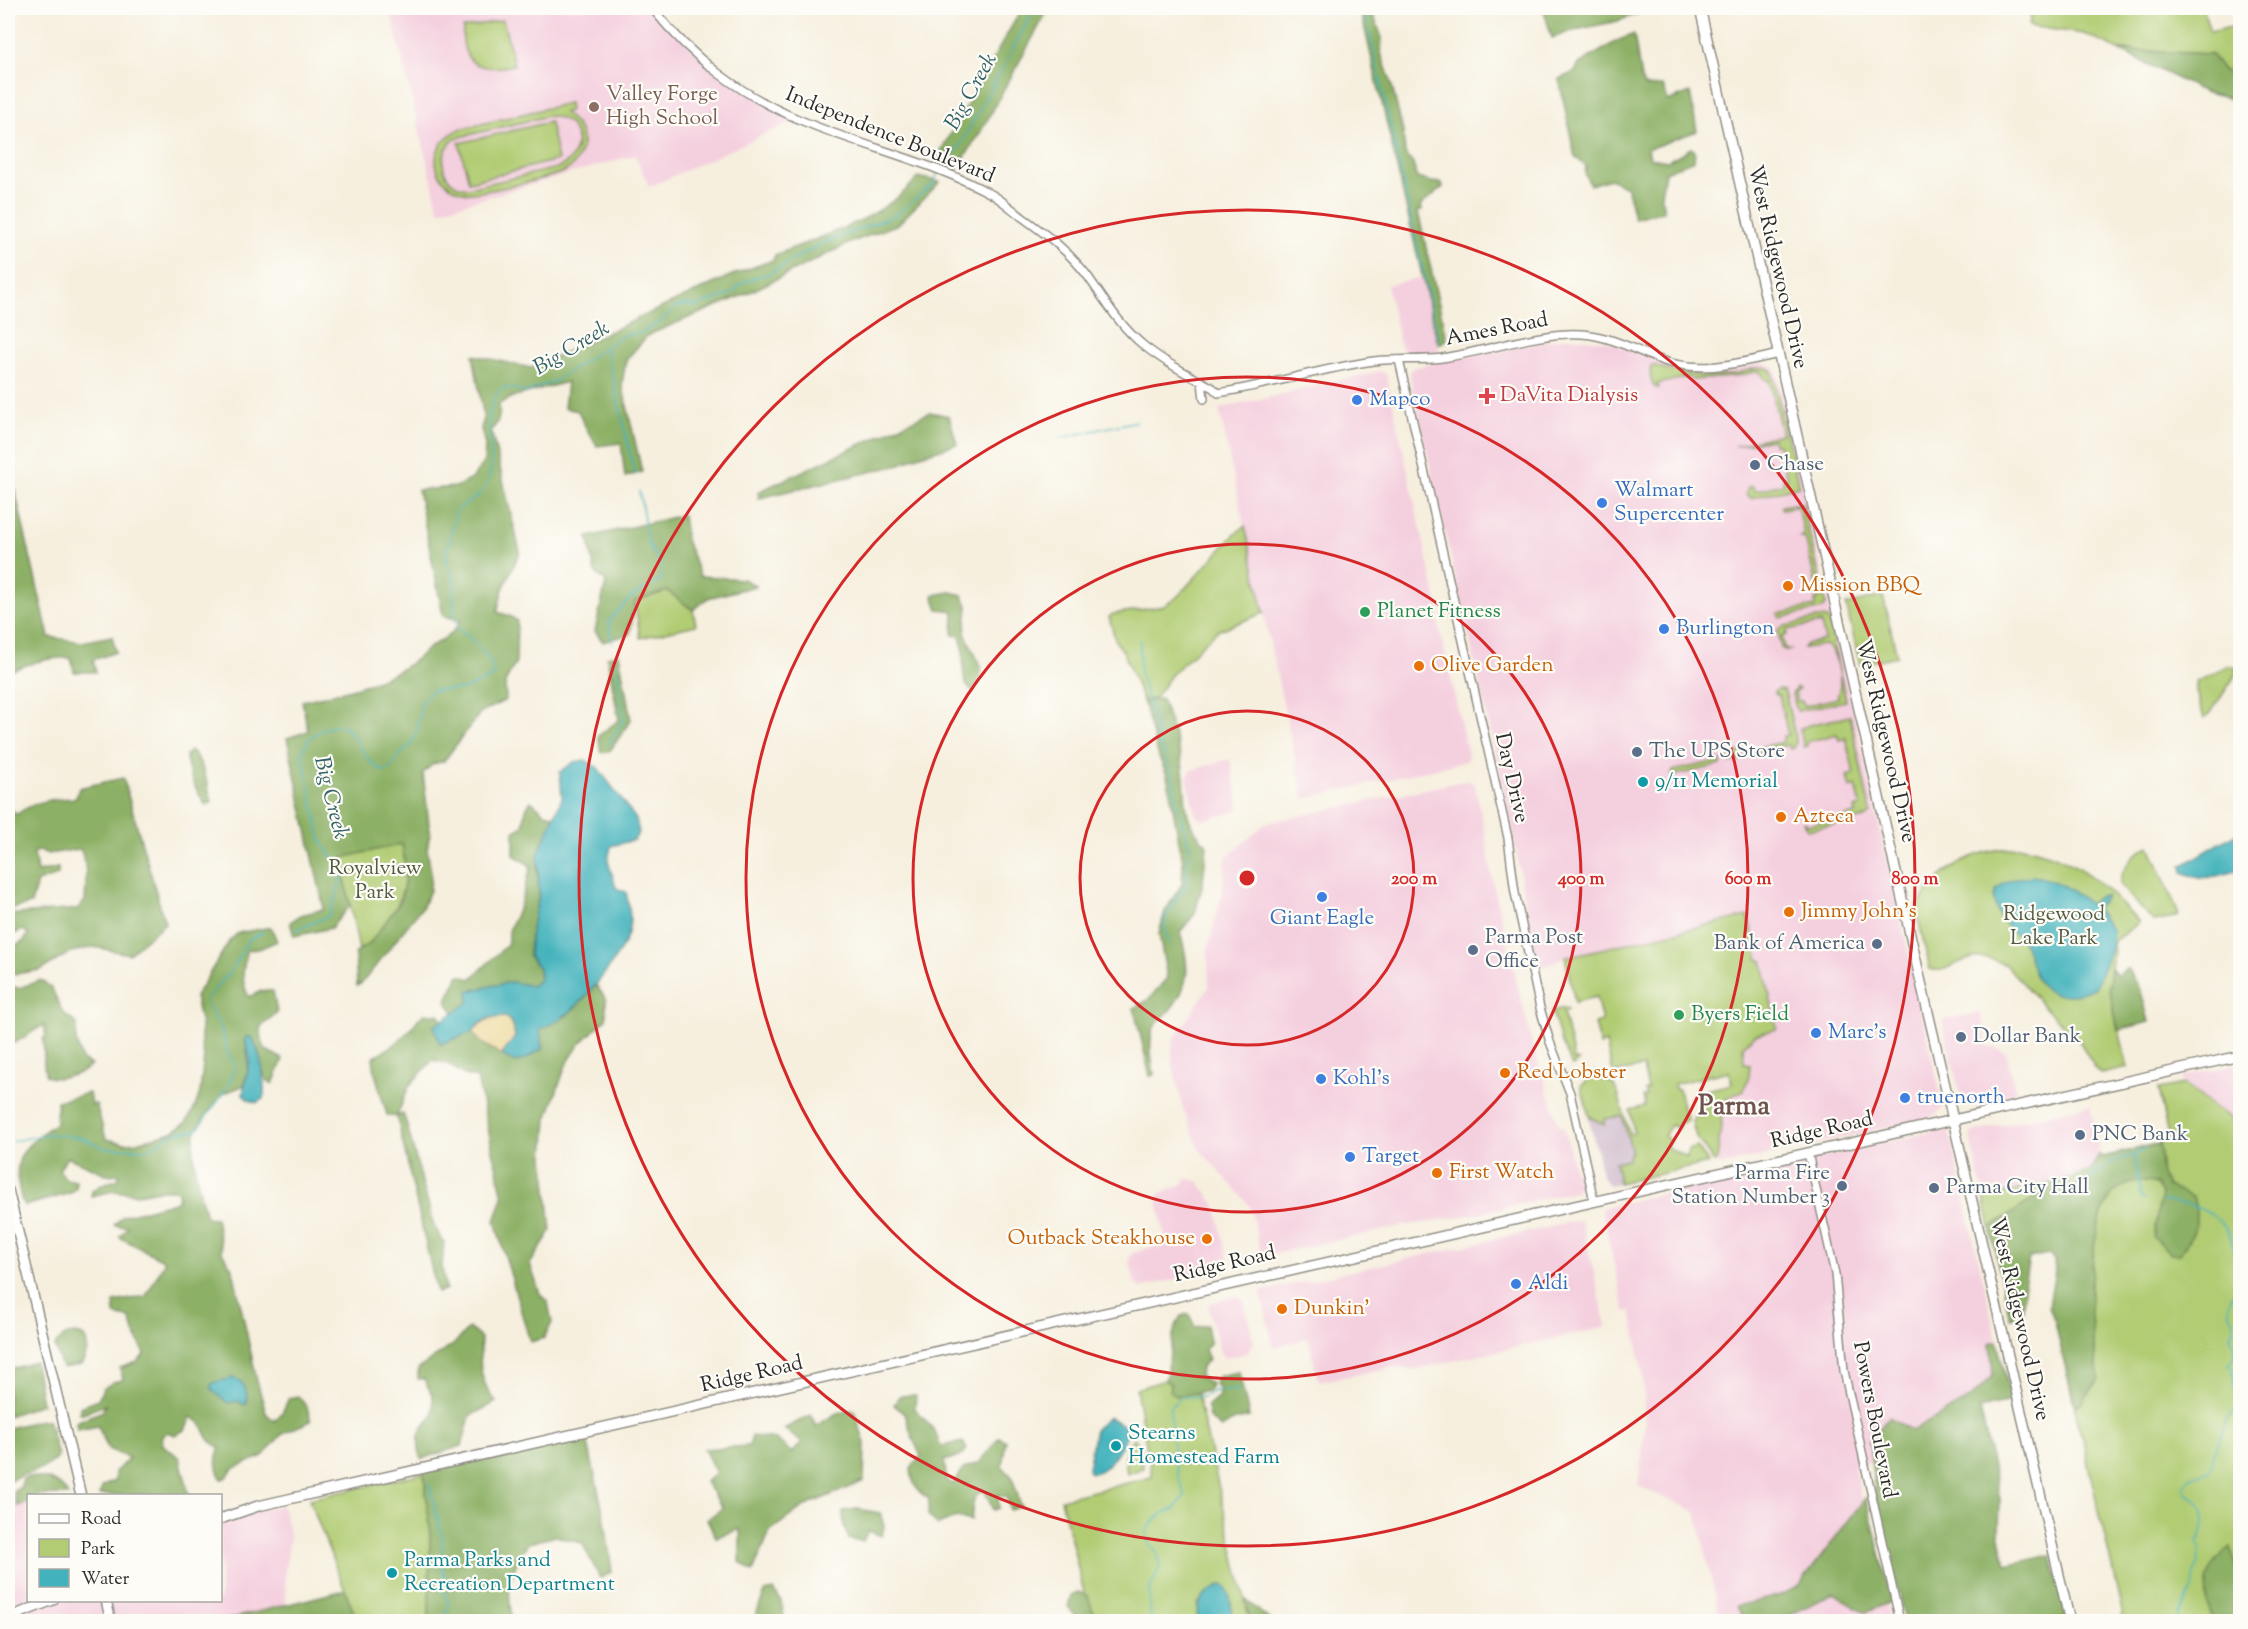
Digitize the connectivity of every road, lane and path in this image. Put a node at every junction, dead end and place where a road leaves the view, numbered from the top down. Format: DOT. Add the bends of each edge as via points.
graph roads {
  1 [pos="652,8"];
  2 [pos="1700,8"];
  3 [pos="1779,354"];
  4 [pos="1398,360"];
  5 [pos="1202,382"];
  6 [pos="1218,393"];
  7 [pos="1204,399"];
  8 [pos="2241,1056"];
  9 [pos="1954,1120"];
  10 [pos="1808,1153"];
  11 [pos="8,1190"];
  12 [pos="1594,1201"];
  13 [pos="81,1494"];
  14 [pos="222,1518"];
  15 [pos="48,1602"];
  16 [pos="106,1602"];
  17 [pos="8,1618"];
  18 [pos="111,1622"];
  19 [pos="1900,1622"];
  20 [pos="2070,1622"];
  1 -- 5 [label="street, Independence Boulevard" via="693,54 751,95 798,119 994,196 1060,245 1142,344"];
  2 -- 3 [label="main road, West Ridgewood Drive"];
  3 -- 4 [label="street, Ames Road" via="1707,368 1660,360 1611,339 1570,333 1441,358"];
  3 -- 9 [label="main road, West Ridgewood Drive"];
  4 -- 6 [label="street, Ames Road" via="1372,361"];
  4 -- 12 [label="street, Day Drive" via="1504,821 1538,997 1570,1093"];
  5 -- 6 [label="street, Independence Boulevard"];
  5 -- 7 [label="street"];
  8 -- 9 [label="main road, Ridge Road"];
  9 -- 10 [label="main road, Ridge Road"];
  9 -- 20 [label="main road, West Ridgewood Drive"];
  10 -- 12 [label="main road, Ridge Road"];
  10 -- 19 [label="street, Powers Boulevard" via="1835,1274 1844,1371"];
  11 -- 13 [label="main road"];
  12 -- 14 [label="main road, Ridge Road" via="258,1506"];
  15 -- 17 [label="main road"];
  16 -- 18 [label="main road"];
}
